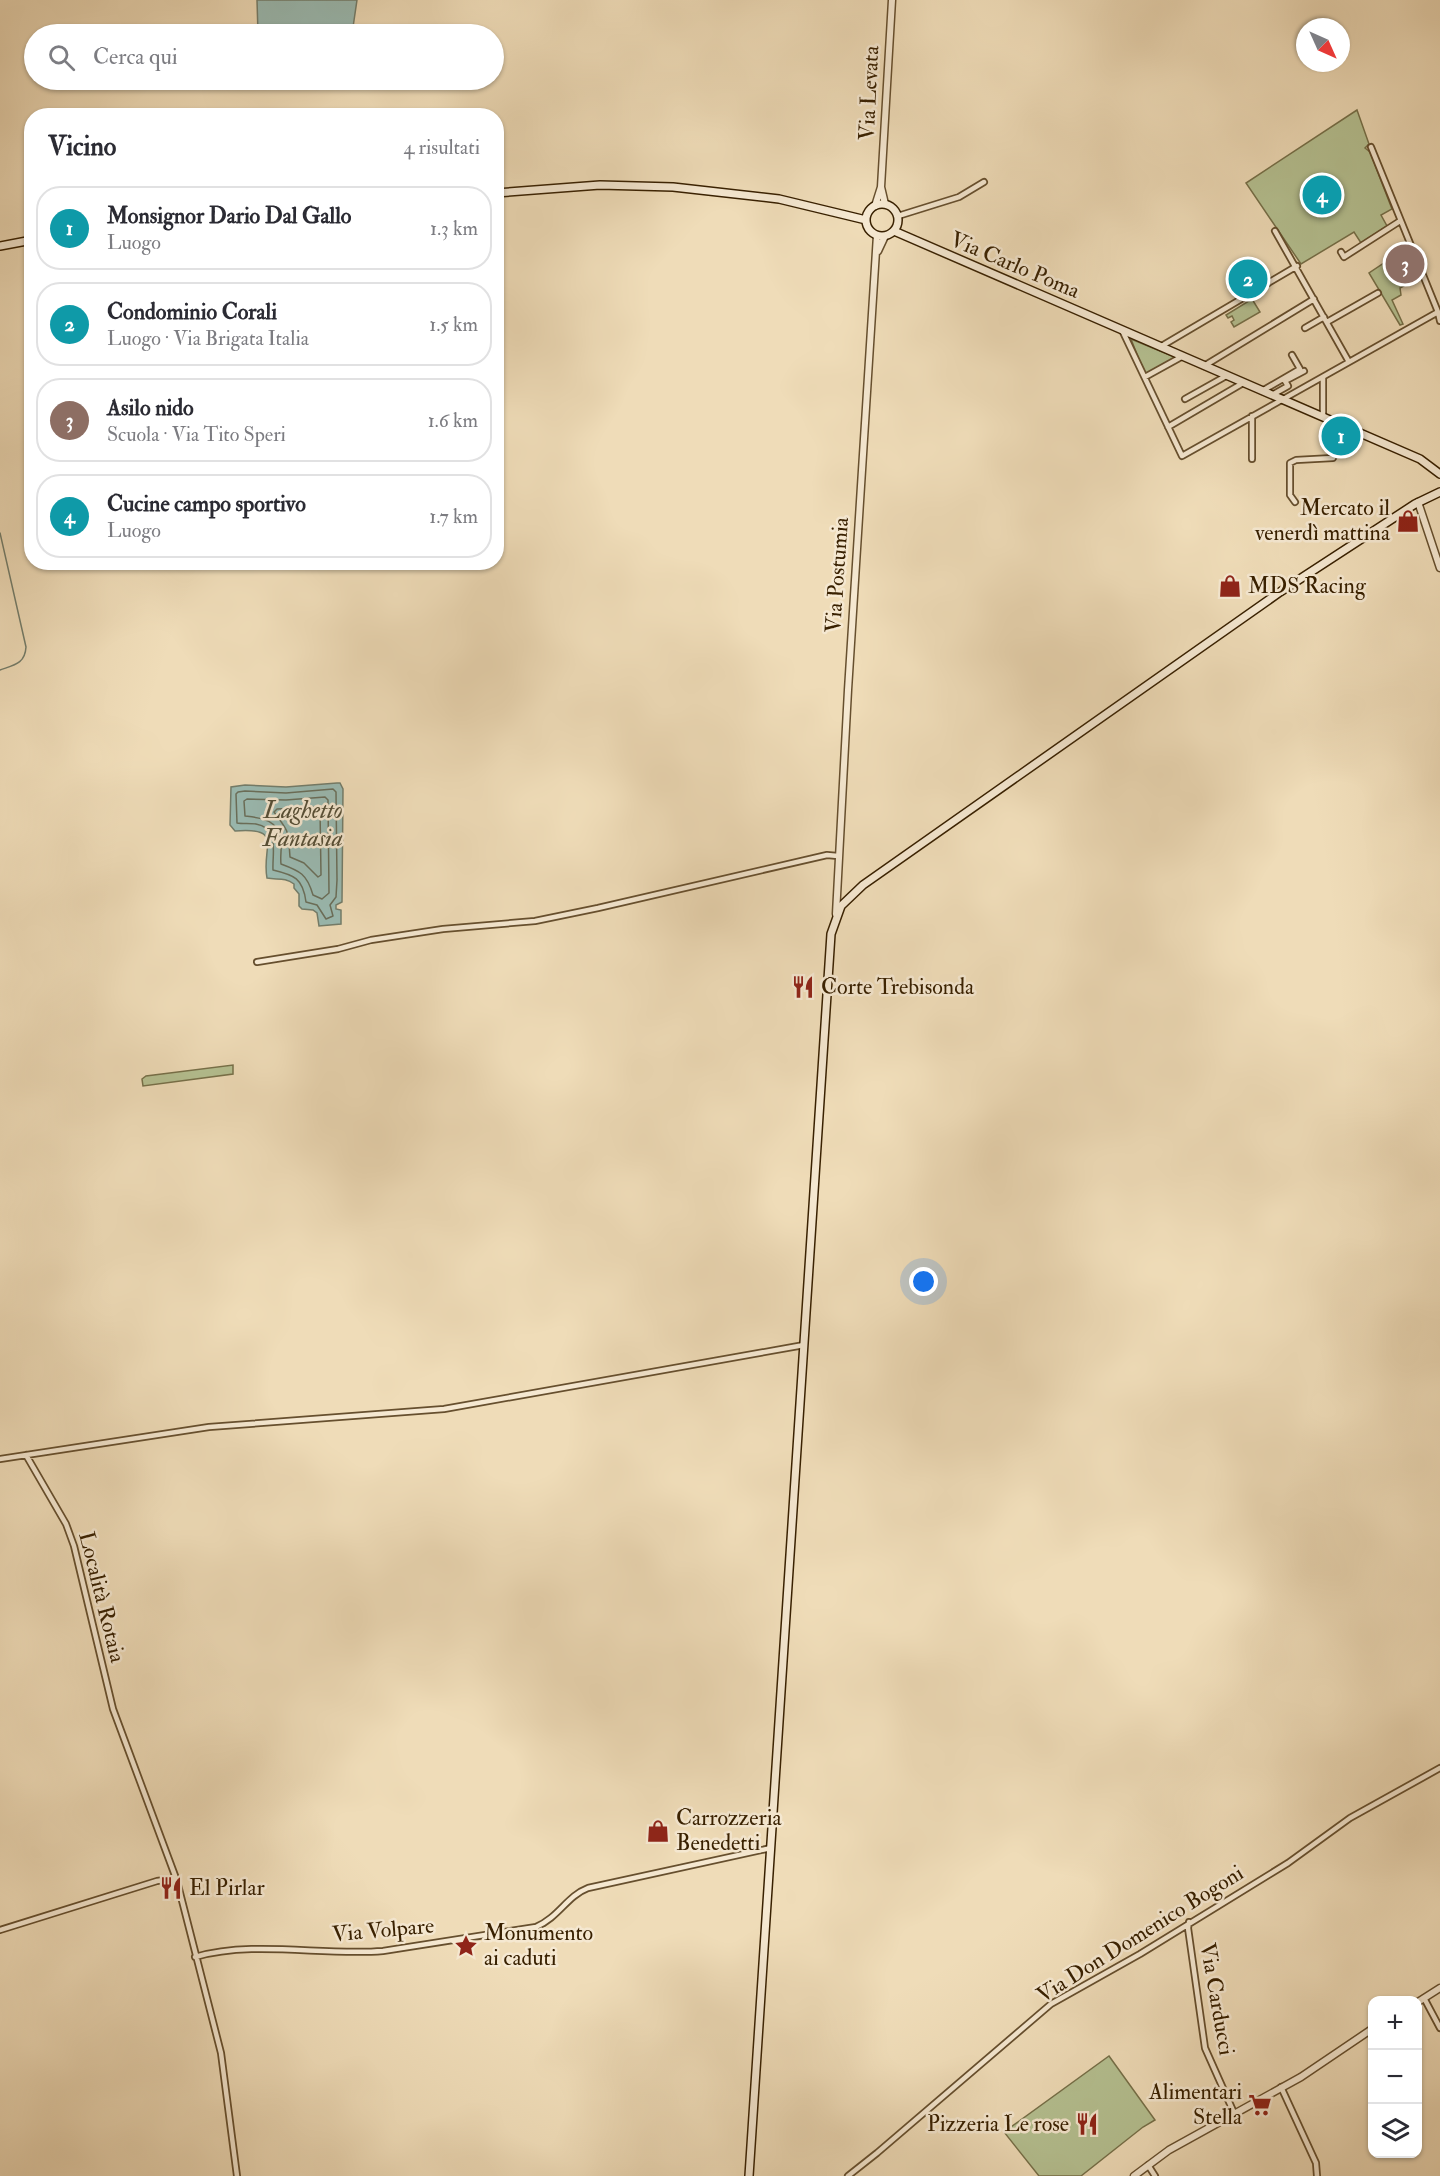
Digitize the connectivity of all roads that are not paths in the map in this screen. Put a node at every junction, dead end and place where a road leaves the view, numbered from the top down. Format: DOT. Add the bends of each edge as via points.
graph roads {
  1 [pos="892,0"];
  2 [pos="1371,147"];
  3 [pos="984,182"];
  4 [pos="881,188"];
  5 [pos="504,192"];
  6 [pos="885,204"];
  7 [pos="875,206"];
  8 [pos="898,216"];
  9 [pos="866,220"];
  10 [pos="1400,221"];
  11 [pos="894,231"];
  12 [pos="1275,231"];
  13 [pos="877,235"];
  14 [pos="885,236"];
  15 [pos="24,242"];
  16 [pos="0,246"];
  17 [pos="1341,252"];
  18 [pos="876,255"];
  19 [pos="1418,262"];
  20 [pos="1412,265"];
  21 [pos="1297,266"];
  22 [pos="1426,284"];
  23 [pos="1420,287"];
  24 [pos="1378,293"];
  25 [pos="1314,299"];
  26 [pos="1439,316"];
  27 [pos="1325,320"];
  28 [pos="1305,328"];
  29 [pos="1122,330"];
  30 [pos="1160,347"];
  31 [pos="1292,355"];
  32 [pos="1183,356"];
  33 [pos="1349,362"];
  34 [pos="1204,366"];
  35 [pos="1304,371"];
  36 [pos="1226,376"];
  37 [pos="1145,377"];
  38 [pos="1323,377"];
  39 [pos="1243,382"];
  40 [pos="1262,391"];
  41 [pos="1272,395"];
  42 [pos="1185,399"];
  43 [pos="1282,399"];
  44 [pos="1252,416"];
  45 [pos="1323,417"];
  46 [pos="1338,424"];
  47 [pos="1168,427"];
  48 [pos="1252,459"];
  49 [pos="1440,474"];
  50 [pos="1440,492"];
  51 [pos="1295,502"];
  52 [pos="1418,502"];
  53 [pos="1440,568"];
  54 [pos="838,856"];
  55 [pos="836,916"];
  56 [pos="257,962"];
  57 [pos="804,1345"];
  58 [pos="26,1455"];
  59 [pos="0,1460"];
  60 [pos="1440,1768"];
  61 [pos="771,1848"];
  62 [pos="177,1881"];
  63 [pos="1189,1922"];
  64 [pos="0,1930"];
  65 [pos="195,1957"];
  66 [pos="1440,1988"];
  67 [pos="1424,1998"];
  68 [pos="1440,2028"];
  69 [pos="1368,2032"];
  70 [pos="1281,2087"];
  71 [pos="1234,2113"];
  72 [pos="1148,2165"];
  73 [pos="237,2176"];
  74 [pos="749,2176"];
  75 [pos="848,2176"];
  76 [pos="1134,2176"];
  77 [pos="1155,2176"];
  78 [pos="1317,2176"];
  1 -- 4 [label="street, Via Levata"];
  2 -- 10 [label="street"];
  3 -- 8 [label="street" via="959,197"];
  4 -- 6 [label="street, Via Levata"];
  4 -- 7 [label="street, Via Levata"];
  5 -- 9 [label="main road" via="600,185 673,187 779,199"];
  6 -- 7 [label="main road"];
  6 -- 8 [label="main road"];
  7 -- 9 [label="main road"];
  8 -- 11 [label="main road"];
  9 -- 13 [label="main road"];
  10 -- 17 [label="street" via="1344,257"];
  10 -- 19 [label="street"];
  11 -- 14 [label="main road"];
  11 -- 29 [label="main road, Via Carlo Poma"];
  12 -- 21 [label="street"];
  13 -- 14 [label="main road"];
  13 -- 18 [label="street, Via Postumia"];
  14 -- 18 [label="street"];
  15 -- 16 [label="main road"];
  18 -- 54 [label="street, Via Postumia"];
  19 -- 20 [label="street"];
  19 -- 22 [label="street"];
  21 -- 25 [label="street"];
  21 -- 30 [label="street"];
  22 -- 23 [label="street"];
  22 -- 26 [label="street"];
  24 -- 27 [label="street"];
  25 -- 27 [label="street"];
  25 -- 34 [label="street"];
  26 -- 33 [label="street" via="1430,315"];
  27 -- 28 [label="street"];
  27 -- 33 [label="street"];
  29 -- 30 [label="main road, Via Carlo Poma"];
  29 -- 37 [label="street"];
  30 -- 32 [label="main road, Via Carlo Poma"];
  31 -- 40 [label="street" via="1300,369"];
  32 -- 34 [label="main road, Via Carlo Poma"];
  32 -- 37 [label="street"];
  33 -- 38 [label="street"];
  34 -- 36 [label="main road, Via Carlo Poma"];
  35 -- 41 [label="street" via="1285,381 1288,386"];
  36 -- 39 [label="main road, Via Carlo Poma"];
  36 -- 42 [label="street"];
  37 -- 47 [label="street"];
  38 -- 43 [label="street"];
  38 -- 45 [label="street"];
  39 -- 40 [label="main road, Via Carlo Poma"];
  39 -- 47 [label="street"];
  40 -- 41 [label="main road, Via Carlo Poma"];
  41 -- 43 [label="main road, Via Carlo Poma"];
  43 -- 44 [label="street"];
  43 -- 45 [label="main road, Via Carlo Poma"];
  44 -- 47 [label="street" via="1182,456"];
  44 -- 48 [label="street"];
  45 -- 46 [label="main road, Via Carlo Poma"];
  46 -- 49 [label="main road, Via Carlo Poma" via="1420,459"];
  46 -- 51 [label="street" via="1333,458 1290,463 1290,495"];
  50 -- 52 [label="main road"];
  52 -- 53 [label="street"];
  52 -- 55 [label="main road" via="863,885"];
  54 -- 55 [label="street, Via Postumia"];
  54 -- 56 [label="street" via="806,859 535,921 442,929"];
  55 -- 57 [label="main road" via="831,934"];
  57 -- 58 [label="street" via="444,1409 177,1431"];
  57 -- 61 [label="main road"];
  58 -- 59 [label="street"];
  58 -- 62 [label="street, Località Rotaia" via="66,1524 74,1546 113,1709"];
  60 -- 63 [label="street, Via Don Domenico Bogoni" via="1350,1818 1288,1863"];
  61 -- 65 [label="street, Via Volpare" via="588,1888 548,1922 536,1927 383,1951 225,1950"];
  61 -- 74 [label="main road"];
  62 -- 64 [label="street" via="157,1881"];
  62 -- 65 [label="street"];
  63 -- 71 [label="street, Via Carducci" via="1205,2048"];
  63 -- 75 [label="street, Via Don Domenico Bogoni" via="1051,2004"];
  65 -- 73 [label="street" via="223,2063"];
  66 -- 67 [label="street"];
  67 -- 68 [label="street"];
  69 -- 70 [label="street"];
  70 -- 71 [label="street"];
  70 -- 78 [label="street" via="1316,2163"];
  71 -- 72 [label="street"];
  72 -- 76 [label="street"];
  72 -- 77 [label="street"];
}
